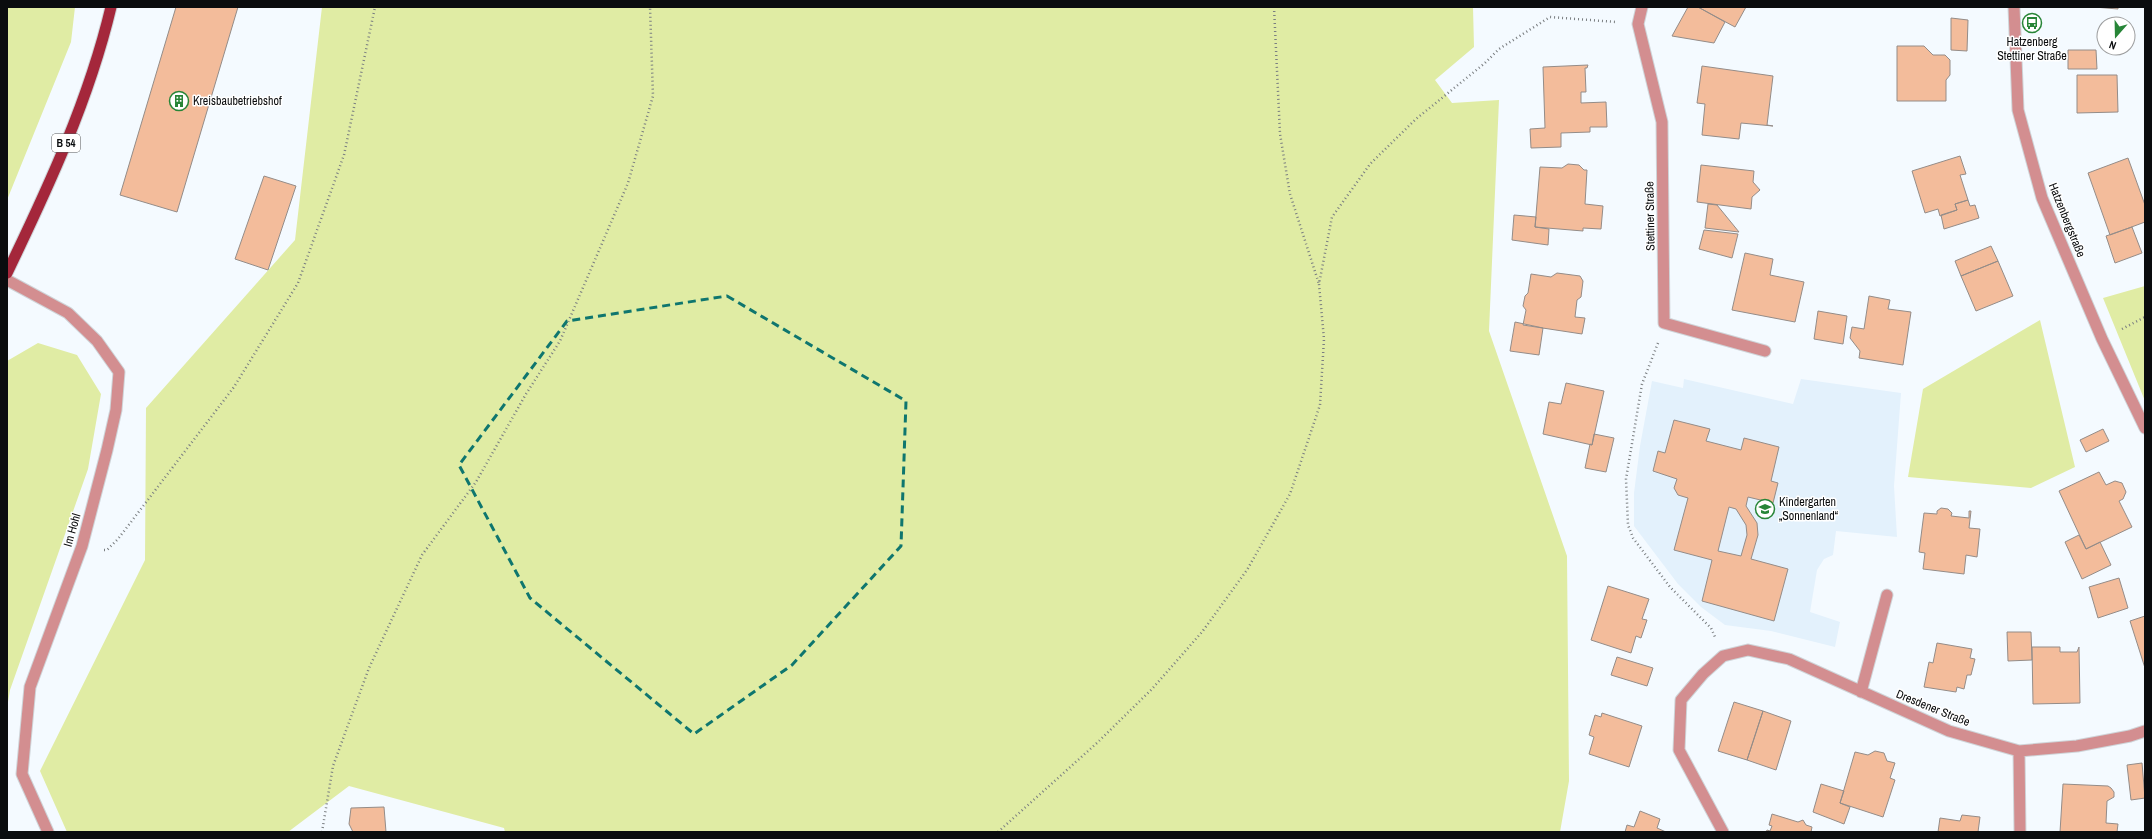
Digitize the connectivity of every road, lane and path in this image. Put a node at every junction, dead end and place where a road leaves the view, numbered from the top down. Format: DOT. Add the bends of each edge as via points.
graph roads {
  1 [pos="111,7"];
  2 [pos="375,7"];
  3 [pos="650,7"];
  4 [pos="1274,7"];
  5 [pos="1642,7"];
  6 [pos="2014,7"];
  7 [pos="1638,24"];
  8 [pos="7,273"];
  9 [pos="7,280"];
  10 [pos="1319,284"];
  11 [pos="1664,323"];
  12 [pos="1764,351"];
  13 [pos="2145,428"];
  14 [pos="82,546"];
  15 [pos="1887,595"];
  16 [pos="1723,656"];
  17 [pos="1860,692"];
  18 [pos="2145,731"];
  19 [pos="2019,751"];
  20 [pos="48,832"];
  21 [pos="322,832"];
  22 [pos="998,832"];
  23 [pos="1723,832"];
  24 [pos="2020,832"];
  1 -- 8 [label="main road, B 54" via="102,46 67,140"];
  2 -- 14 [label="path" via="344,155 298,283 234,387 118,539 107,550"];
  3 -- 21 [label="path" via="653,96 628,183 560,341 526,394 476,482 418,562 369,668 333,766"];
  4 -- 10 [label="path" via="1280,134 1290,194"];
  5 -- 7 [label="street, Stettiner Straße"];
  6 -- 13 [label="street, Hatzenbergstraße" via="2018,110 2042,198 2102,340"];
  7 -- 10 [label="path" via="1550,17 1499,49 1416,119 1370,164 1332,217"];
  7 -- 11 [label="street, Stettiner Straße" via="1662,122"];
  9 -- 14 [label="street, Im Hohl" via="68,313 97,341 119,372 116,410"];
  10 -- 22 [label="path" via="1324,339 1320,405 1290,494 1248,570 1202,632 1152,689 1098,742"];
  11 -- 12 [label="street"];
  11 -- 16 [label="path" via="1642,384 1626,479 1628,525 1633,538 1670,587 1711,628"];
  14 -- 20 [label="street, Im Hohl" via="30,687 22,774"];
  15 -- 17 [label="street"];
  16 -- 17 [label="street, Dresdener Straße" via="1748,650 1789,659"];
  16 -- 23 [label="street, Dresdener Straße" via="1703,674 1681,700 1679,750"];
  17 -- 19 [label="street, Dresdener Straße" via="1949,731"];
  18 -- 19 [label="street, Dresdener Straße" via="2077,746"];
  19 -- 24 [label="street"];
}
